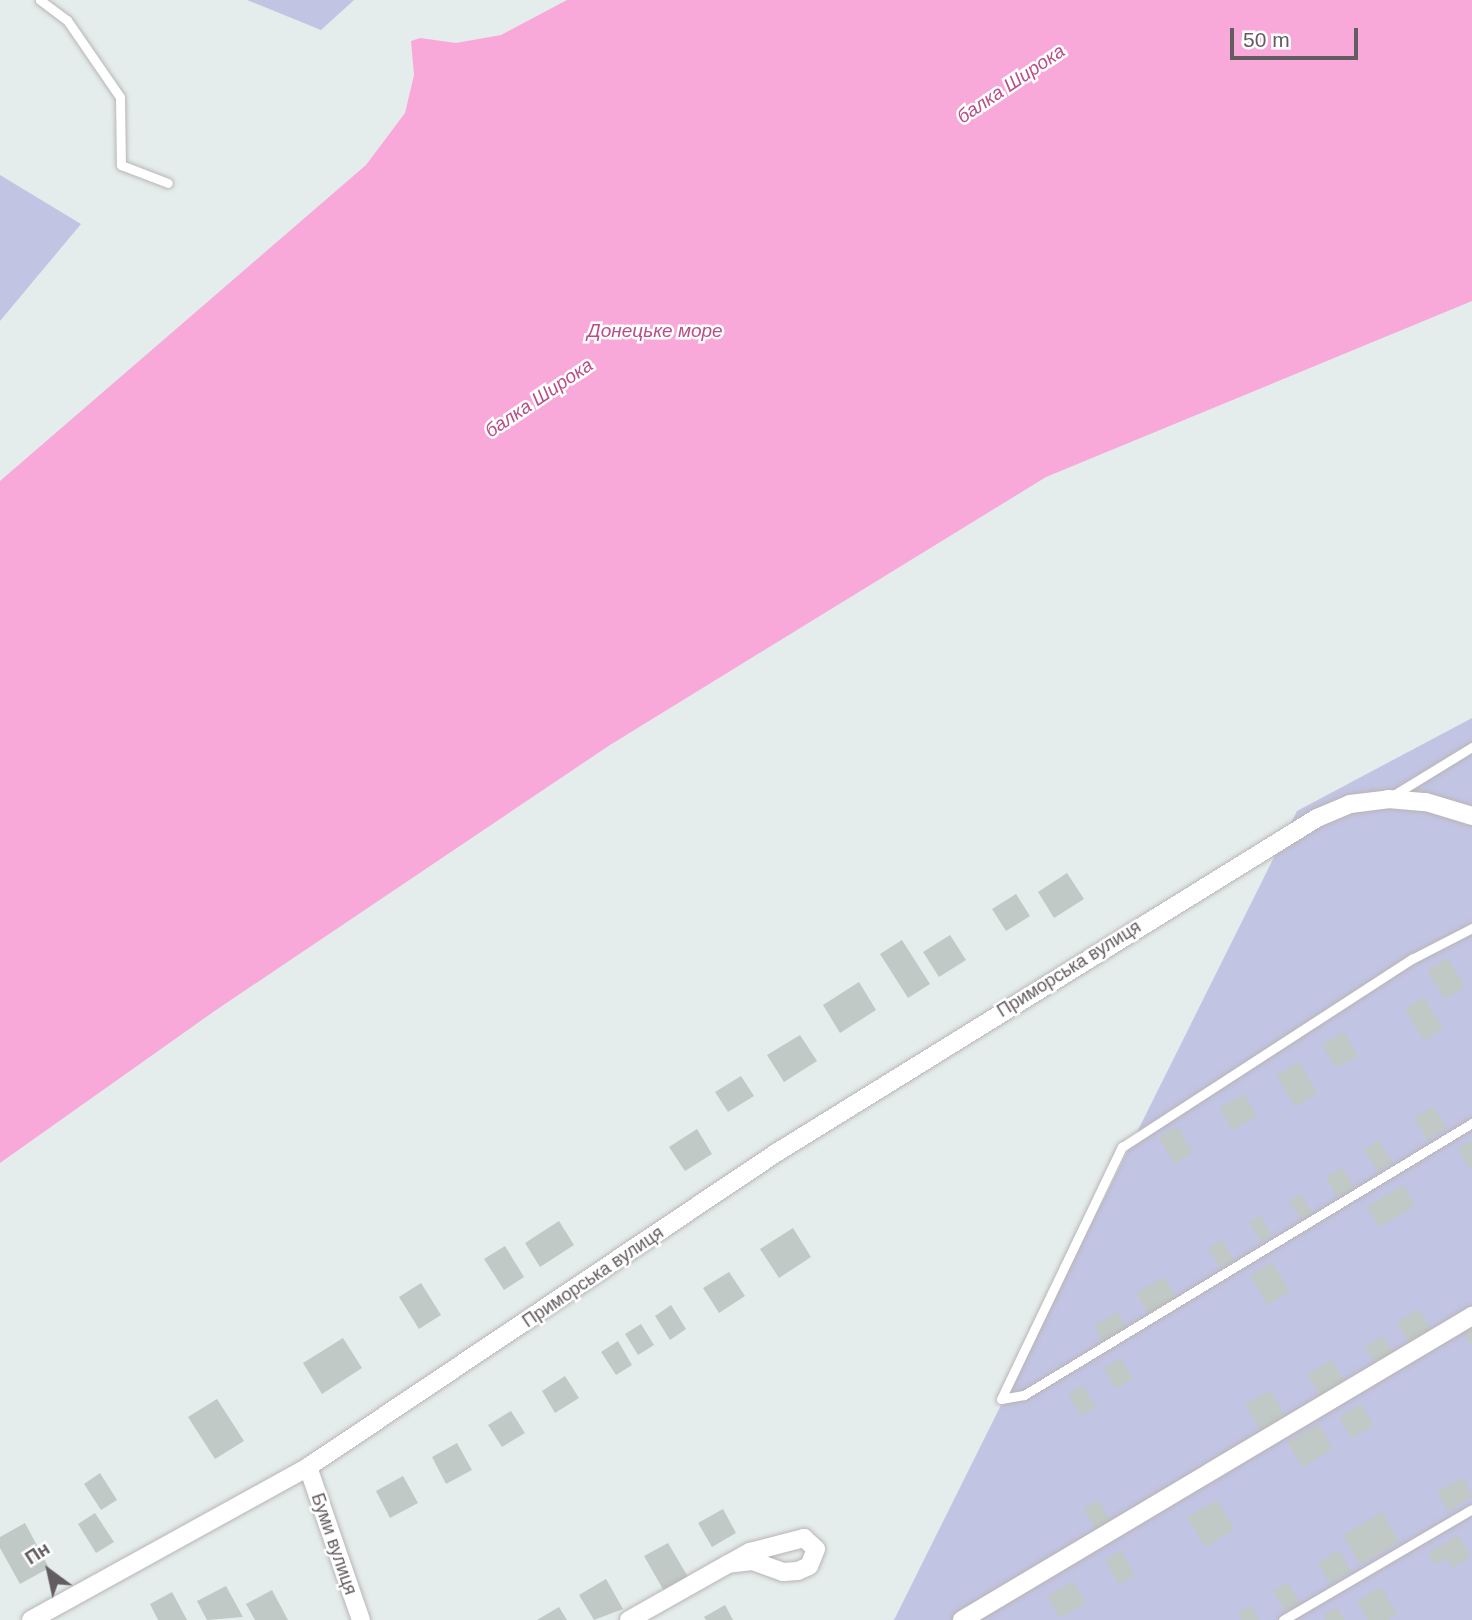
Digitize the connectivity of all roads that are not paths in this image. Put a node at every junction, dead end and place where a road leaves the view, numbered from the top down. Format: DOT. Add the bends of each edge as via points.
graph roads {
  1 [pos="40,0"];
  2 [pos="168,183"];
  3 [pos="1472,747"];
  4 [pos="1388,799"];
  5 [pos="1472,816"];
  6 [pos="1472,928"];
  7 [pos="1472,1123"];
  8 [pos="1472,1316"];
  9 [pos="307,1467"];
  10 [pos="1472,1509"];
  11 [pos="728,1564"];
  12 [pos="31,1620"];
  13 [pos="361,1620"];
  14 [pos="629,1620"];
  15 [pos="962,1620"];
  16 [pos="1283,1620"];
  1 -- 2 [label="lane" via="67,20 120,97 121,165"];
  3 -- 4 [label="lane"];
  4 -- 5 [label="street, Приморська вулиця" via="1426,802"];
  4 -- 9 [label="street, Приморська вулиця" via="1350,804 1317,818 1147,920 776,1153"];
  6 -- 7 [label="lane" via="1412,959 1122,1147 1001,1399 1024,1395"];
  8 -- 15 [label="street"];
  9 -- 12 [label="street, Приморська вулиця"];
  9 -- 13 [label="street, Буми вулиця"];
  10 -- 16 [label="lane"];
  11 -- 14 [label="street"];
}
